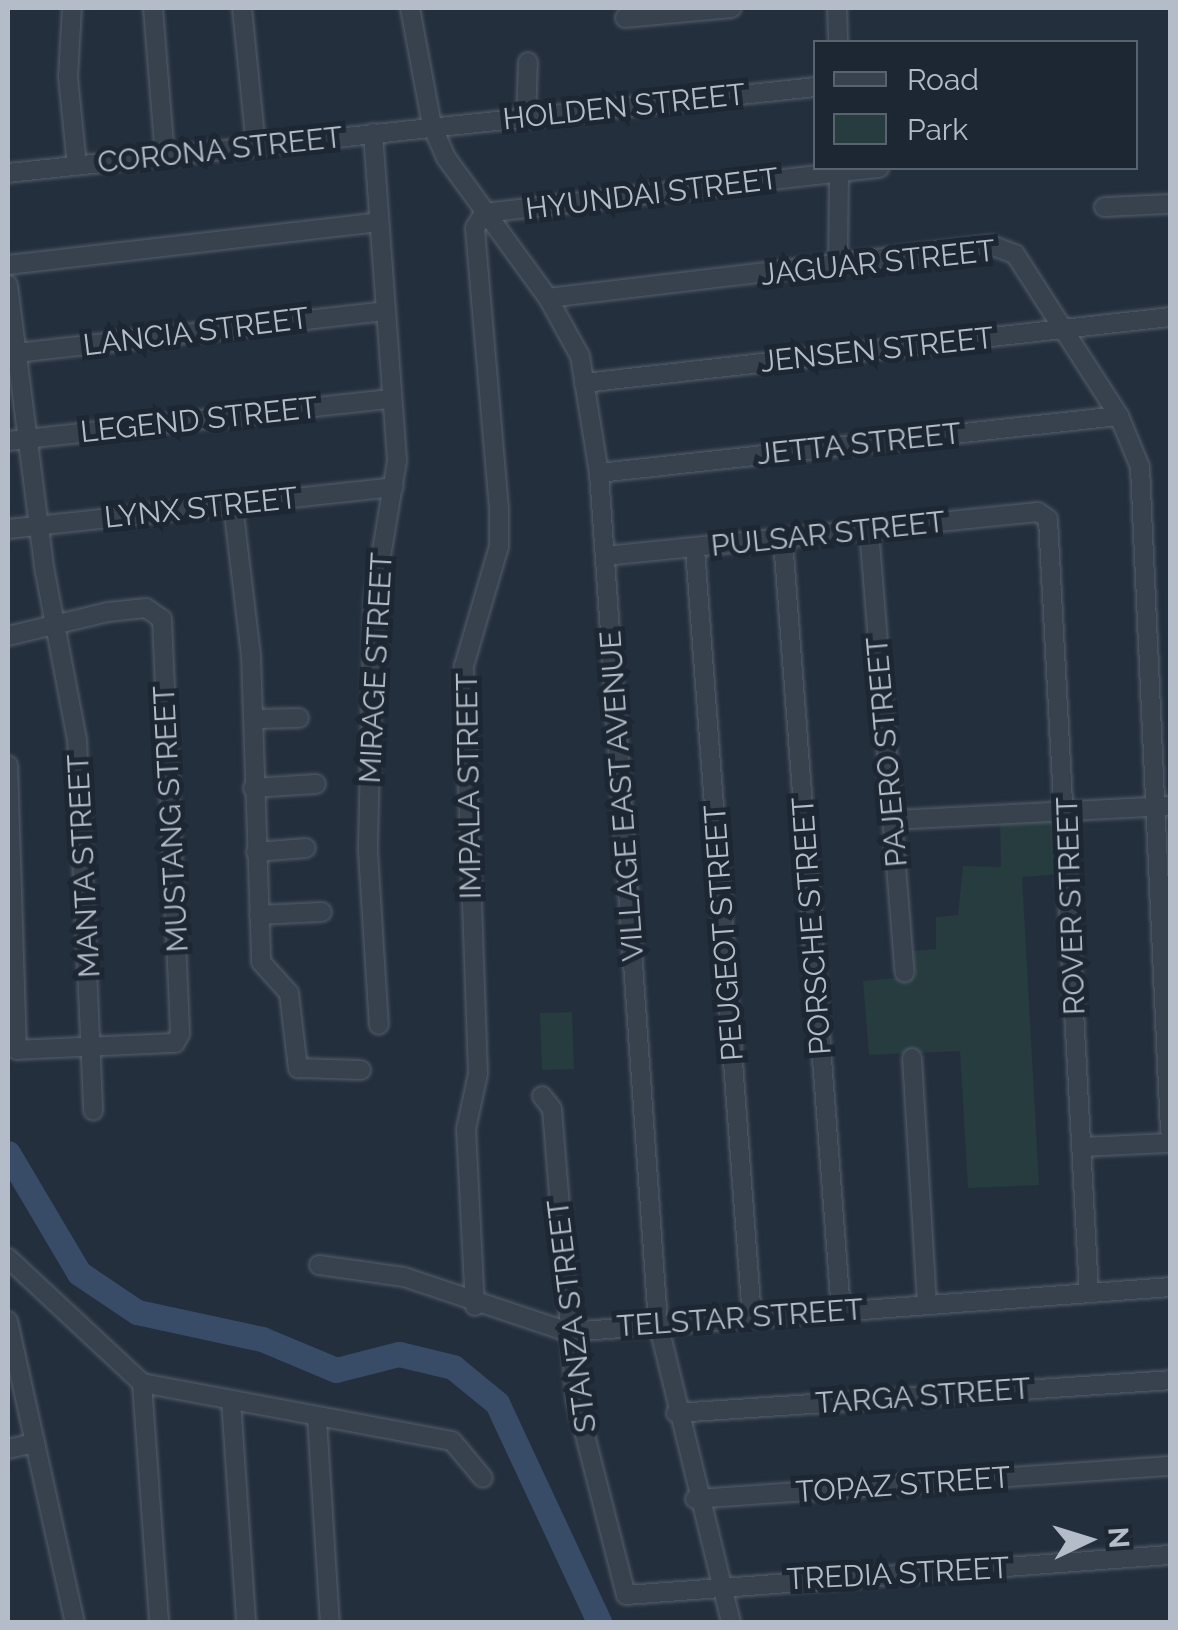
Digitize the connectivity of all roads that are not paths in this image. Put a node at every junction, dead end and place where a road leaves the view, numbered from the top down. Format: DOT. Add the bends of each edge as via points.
graph roads {
  1 [pos="72,8"];
  2 [pos="154,8"];
  3 [pos="242,8"];
  4 [pos="410,8"];
  5 [pos="732,8"];
  6 [pos="837,8"];
  7 [pos="626,18"];
  8 [pos="838,40"];
  9 [pos="528,62"];
  10 [pos="813,87"];
  11 [pos="526,119"];
  12 [pos="432,126"];
  13 [pos="374,133"];
  14 [pos="256,145"];
  15 [pos="166,156"];
  16 [pos="76,166"];
  17 [pos="839,170"];
  18 [pos="8,172"];
  19 [pos="1170,204"];
  20 [pos="1104,207"];
  21 [pos="484,213"];
  22 [pos="379,222"];
  23 [pos="8,265"];
  24 [pos="838,266"];
  25 [pos="8,285"];
  26 [pos="548,298"];
  27 [pos="385,311"];
  28 [pos="1168,322"];
  29 [pos="1062,330"];
  30 [pos="12,354"];
  31 [pos="584,383"];
  32 [pos="390,399"];
  33 [pos="1119,416"];
  34 [pos="27,440"];
  35 [pos="8,441"];
  36 [pos="599,473"];
  37 [pos="394,487"];
  38 [pos="233,505"];
  39 [pos="1048,519"];
  40 [pos="39,526"];
  41 [pos="8,529"];
  42 [pos="869,530"];
  43 [pos="782,540"];
  44 [pos="694,548"];
  45 [pos="605,556"];
  46 [pos="58,623"];
  47 [pos="8,636"];
  48 [pos="299,718"];
  49 [pos="255,719"];
  50 [pos="8,765"];
  51 [pos="316,784"];
  52 [pos="253,788"];
  53 [pos="1163,806"];
  54 [pos="1067,811"];
  55 [pos="892,820"];
  56 [pos="306,848"];
  57 [pos="256,852"];
  58 [pos="322,912"];
  59 [pos="259,915"];
  60 [pos="905,973"];
  61 [pos="379,1026"];
  62 [pos="92,1048"];
  63 [pos="912,1058"];
  64 [pos="361,1070"];
  65 [pos="542,1096"];
  66 [pos="93,1111"];
  67 [pos="1170,1130"];
  68 [pos="1170,1143"];
  69 [pos="1081,1146"];
  70 [pos="8,1258"];
  71 [pos="319,1265"];
  72 [pos="1170,1287"];
  73 [pos="1088,1294"];
  74 [pos="928,1304"];
  75 [pos="476,1306"];
  76 [pos="841,1311"];
  77 [pos="752,1317"];
  78 [pos="8,1321"];
  79 [pos="658,1324"];
  80 [pos="568,1332"];
  81 [pos="1170,1380"];
  82 [pos="142,1383"];
  83 [pos="231,1400"];
  84 [pos="676,1413"];
  85 [pos="318,1418"];
  86 [pos="35,1442"];
  87 [pos="8,1450"];
  88 [pos="1170,1466"];
  89 [pos="483,1478"];
  90 [pos="696,1499"];
  91 [pos="1170,1555"];
  92 [pos="721,1584"];
  93 [pos="626,1595"];
  94 [pos="75,1622"];
  95 [pos="159,1622"];
  96 [pos="246,1622"];
  97 [pos="330,1622"];
  98 [pos="731,1622"];
  1 -- 16 [label="street"];
  2 -- 15 [label="street"];
  3 -- 14 [label="street"];
  4 -- 12 [label="street, VILLAGE EAST AVENUE"];
  5 -- 7 [label="street"];
  6 -- 8 [label="street"];
  9 -- 11 [label="street"];
  10 -- 11 [label="street, HOLDEN STREET"];
  11 -- 12 [label="street, HOLDEN STREET"];
  12 -- 13 [label="street, CORONA STREET"];
  12 -- 21 [label="street, VILLAGE EAST AVENUE"];
  13 -- 14 [label="street, CORONA STREET"];
  13 -- 22 [label="street, MIRAGE STREET"];
  14 -- 15 [label="street, CORONA STREET"];
  15 -- 16 [label="street, CORONA STREET"];
  16 -- 18 [label="street, CORONA STREET"];
  17 -- 21 [label="street, HYUNDAI STREET"];
  17 -- 24 [label="street"];
  19 -- 20 [label="street"];
  21 -- 26 [label="street, VILLAGE EAST AVENUE"];
  21 -- 75 [label="street, IMPALA STREET" via="473,244 499,546 464,666 478,1074 466,1129"];
  22 -- 23 [label="street"];
  22 -- 27 [label="street, MIRAGE STREET"];
  24 -- 26 [label="street, JAGUAR STREET"];
  24 -- 29 [label="street, JAGUAR STREET" via="1006,247"];
  25 -- 30 [label="street, MANTA STREET"];
  26 -- 31 [label="street, VILLAGE EAST AVENUE" via="580,356"];
  27 -- 30 [label="street, LANCIA STREET"];
  27 -- 32 [label="street, MIRAGE STREET"];
  28 -- 29 [label="street, JENSEN STREET"];
  29 -- 31 [label="street, JENSEN STREET"];
  29 -- 33 [label="street, JAGUAR STREET"];
  30 -- 34 [label="street, MANTA STREET"];
  31 -- 36 [label="street, VILLAGE EAST AVENUE"];
  32 -- 34 [label="street, LEGEND STREET"];
  32 -- 37 [label="street, MIRAGE STREET"];
  33 -- 36 [label="street, JETTA STREET"];
  33 -- 53 [label="street, JAGUAR STREET" via="1140,468"];
  34 -- 35 [label="street, LEGEND STREET"];
  34 -- 40 [label="street, MANTA STREET"];
  36 -- 45 [label="street, VILLAGE EAST AVENUE"];
  37 -- 38 [label="street, LYNX STREET"];
  37 -- 61 [label="street, MIRAGE STREET" via="374,598 368,852"];
  38 -- 40 [label="street, LYNX STREET"];
  38 -- 49 [label="street"];
  39 -- 42 [label="street, PULSAR STREET" via="1038,512"];
  39 -- 54 [label="street, ROVER STREET"];
  40 -- 41 [label="street, LYNX STREET"];
  40 -- 46 [label="street, MANTA STREET"];
  42 -- 43 [label="street, PULSAR STREET"];
  42 -- 55 [label="street, PAJERO STREET"];
  43 -- 44 [label="street, PULSAR STREET"];
  43 -- 76 [label="street, PORSCHE STREET"];
  44 -- 45 [label="street, PULSAR STREET"];
  44 -- 77 [label="street, PEUGEOT STREET"];
  45 -- 79 [label="street, VILLAGE EAST AVENUE"];
  46 -- 47 [label="street"];
  46 -- 62 [label="street, MANTA STREET" via="78,740"];
  46 -- 62 [label="street, MUSTANG STREET" via="146,608 162,618 187,1036 167,1047"];
  48 -- 49 [label="street"];
  49 -- 52 [label="street"];
  50 -- 62 [label="street, MUSTANG STREET" via="17,1050"];
  51 -- 52 [label="street"];
  52 -- 57 [label="street"];
  53 -- 54 [label="street"];
  53 -- 67 [label="street, JAGUAR STREET"];
  54 -- 55 [label="street"];
  54 -- 69 [label="street, ROVER STREET"];
  55 -- 60 [label="street, PAJERO STREET"];
  56 -- 57 [label="street"];
  57 -- 59 [label="street"];
  58 -- 59 [label="street"];
  59 -- 64 [label="street" via="261,962 293,1005 298,1068"];
  62 -- 66 [label="street, MANTA STREET"];
  63 -- 74 [label="street"];
  65 -- 80 [label="street, STANZA STREET" via="552,1109"];
  68 -- 69 [label="street"];
  69 -- 73 [label="street, ROVER STREET"];
  70 -- 82 [label="street"];
  71 -- 75 [label="street, TELSTAR STREET" via="404,1277"];
  72 -- 73 [label="street, TELSTAR STREET"];
  73 -- 74 [label="street, TELSTAR STREET"];
  74 -- 76 [label="street, TELSTAR STREET"];
  75 -- 80 [label="street, TELSTAR STREET"];
  76 -- 77 [label="street, TELSTAR STREET"];
  77 -- 79 [label="street, TELSTAR STREET"];
  78 -- 86 [label="street"];
  79 -- 80 [label="street, TELSTAR STREET"];
  79 -- 84 [label="street, VILLAGE EAST AVENUE"];
  80 -- 93 [label="street, STANZA STREET" via="576,1400"];
  81 -- 84 [label="street, TARGA STREET"];
  82 -- 83 [label="street"];
  82 -- 95 [label="street"];
  83 -- 85 [label="street"];
  83 -- 96 [label="street"];
  84 -- 90 [label="street, VILLAGE EAST AVENUE"];
  85 -- 89 [label="street" via="452,1442"];
  85 -- 97 [label="street"];
  86 -- 87 [label="street"];
  86 -- 94 [label="street"];
  88 -- 90 [label="street, TOPAZ STREET"];
  90 -- 92 [label="street, VILLAGE EAST AVENUE"];
  91 -- 92 [label="street, TREDIA STREET"];
  92 -- 93 [label="street, TREDIA STREET"];
  92 -- 98 [label="street, VILLAGE EAST AVENUE"];
}
